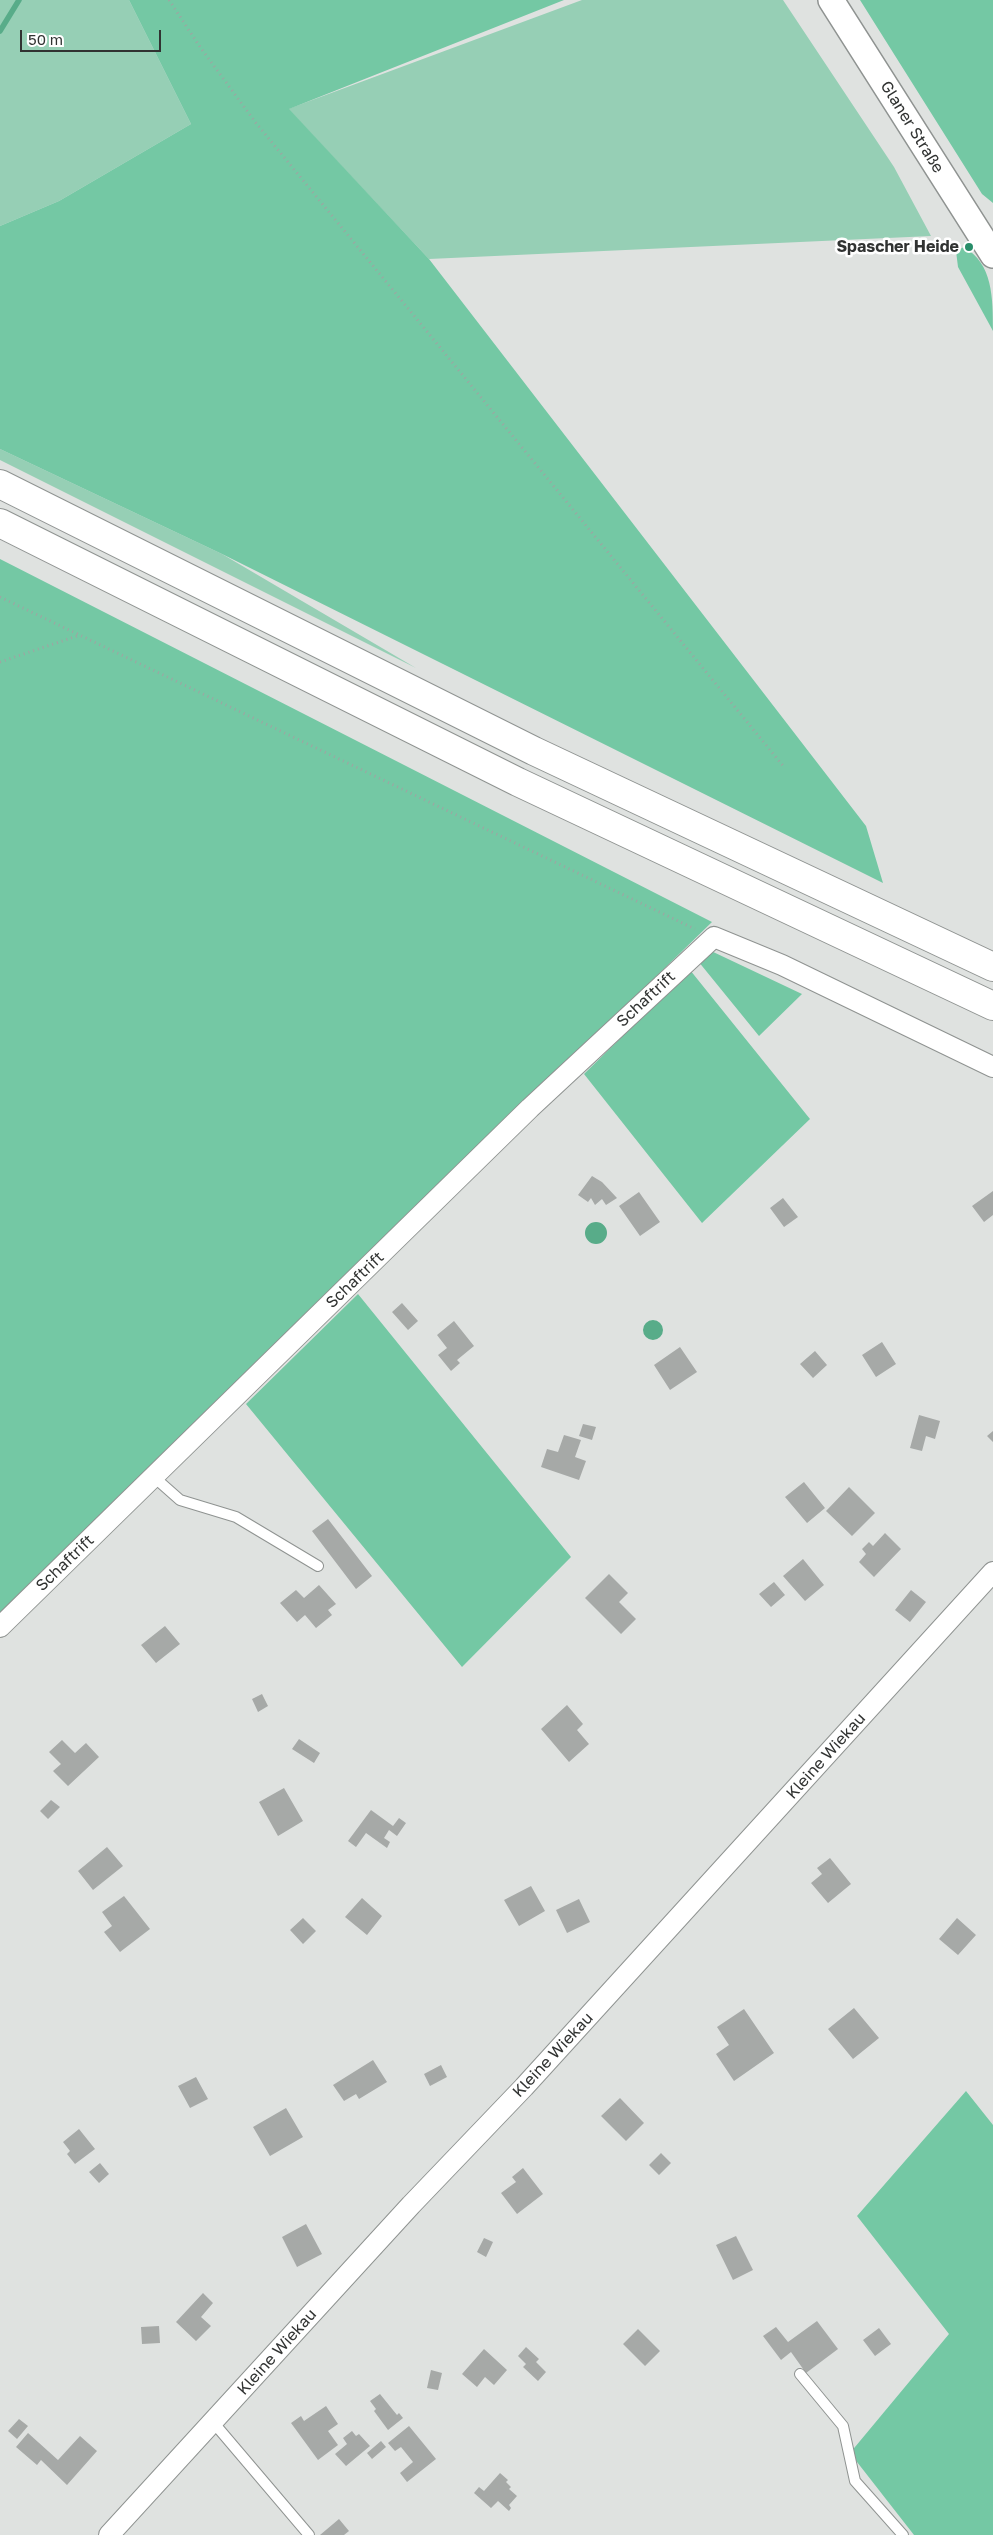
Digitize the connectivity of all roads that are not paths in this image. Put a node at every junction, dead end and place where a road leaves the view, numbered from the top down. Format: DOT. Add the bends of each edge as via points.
graph roads {
  1 [pos="831,0"];
  2 [pos="989,241"];
  3 [pos="0,484"];
  4 [pos="0,523"];
  5 [pos="993,967"];
  6 [pos="993,1006"];
  7 [pos="993,1067"];
  8 [pos="154,1477"];
  9 [pos="318,1566"];
  10 [pos="993,1572"];
  11 [pos="0,1627"];
  12 [pos="800,2374"];
  13 [pos="213,2422"];
  14 [pos="109,2535"];
  15 [pos="309,2535"];
  16 [pos="903,2535"];
  1 -- 2 [label="street, Glaner Straße"];
  3 -- 5 [label="highway" via="534,751"];
  4 -- 6 [label="highway" via="518,782"];
  7 -- 8 [label="street, Schaftrift" via="782,965 714,937 530,1108"];
  8 -- 9 [label="lane" via="180,1500 236,1517"];
  8 -- 11 [label="street, Schaftrift"];
  10 -- 13 [label="street, Kleine Wiekau" via="524,2088 411,2205"];
  12 -- 16 [label="lane" via="843,2426 855,2481"];
  13 -- 14 [label="street, Kleine Wiekau"];
  13 -- 15 [label="lane"];
}
